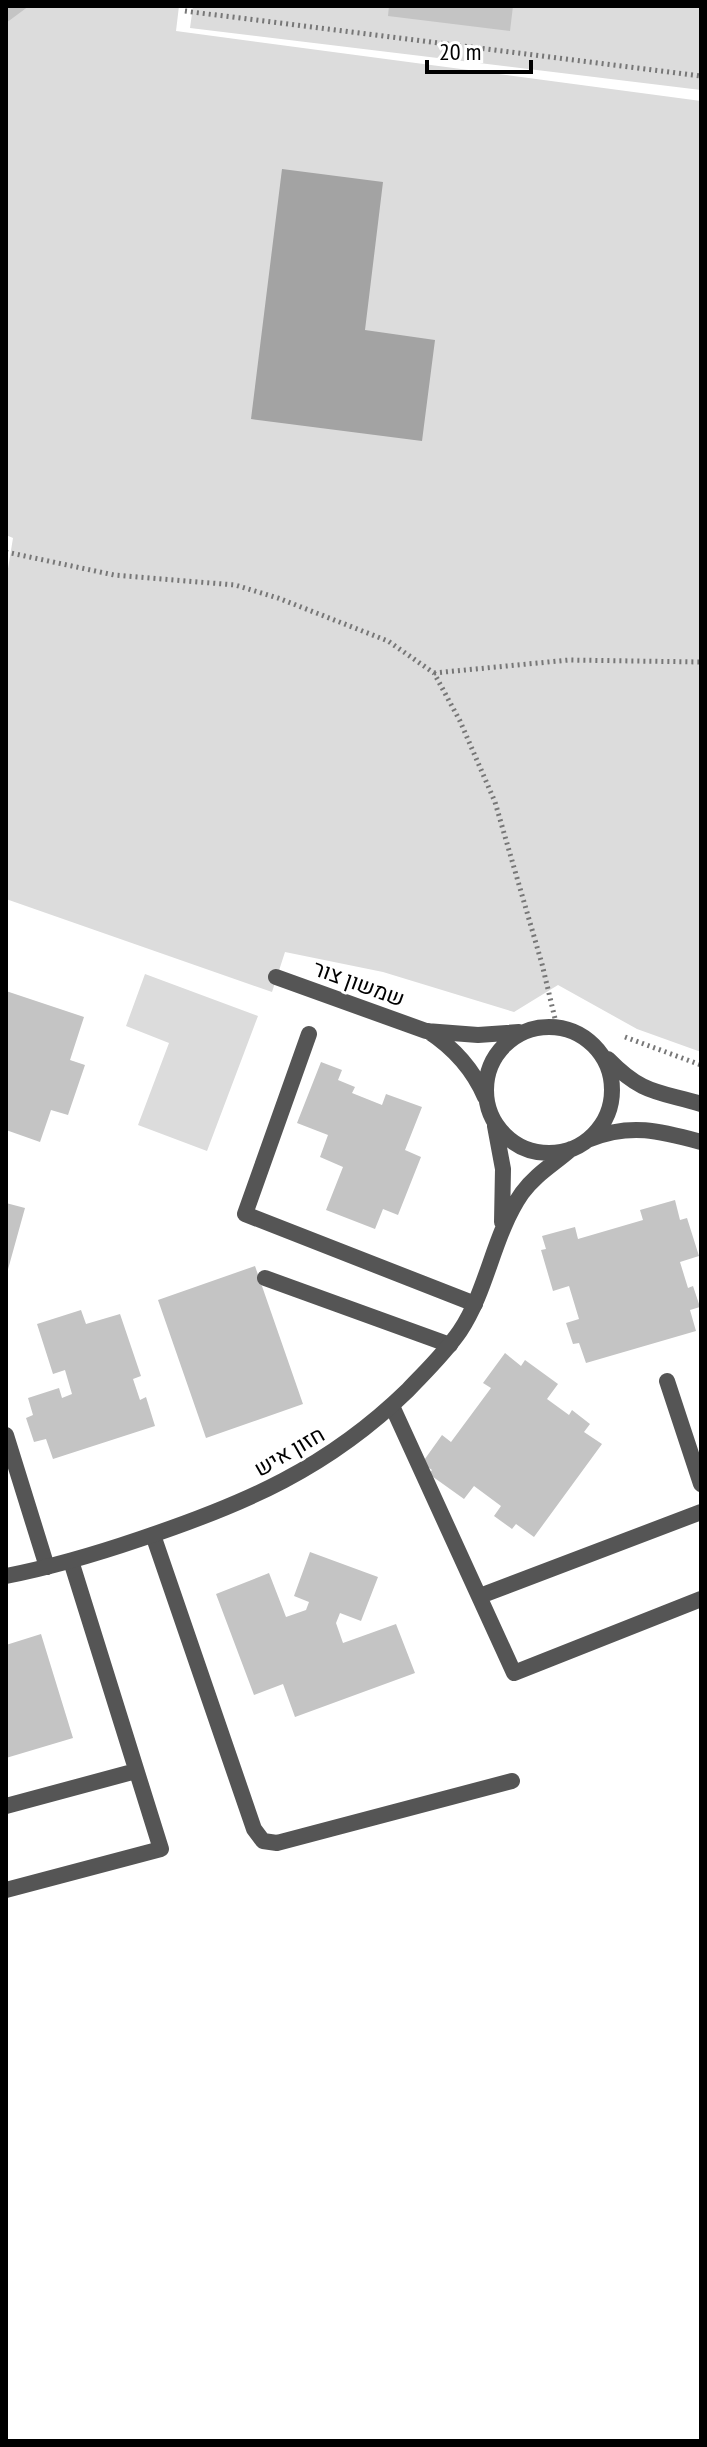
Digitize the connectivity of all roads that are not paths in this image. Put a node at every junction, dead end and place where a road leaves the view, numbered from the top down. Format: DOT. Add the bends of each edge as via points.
graph roads {
  1 [pos="276,977"];
  2 [pos="532,1029"];
  3 [pos="426,1031"];
  4 [pos="309,1034"];
  5 [pos="599,1051"];
  6 [pos="487,1102"];
  7 [pos="701,1104"];
  8 [pos="494,1121"];
  9 [pos="589,1139"];
  10 [pos="701,1142"];
  11 [pos="571,1149"];
  12 [pos="499,1239"];
  13 [pos="265,1278"];
  14 [pos="475,1304"];
  15 [pos="450,1345"];
  16 [pos="667,1381"];
  17 [pos="392,1406"];
  18 [pos="6,1435"];
  19 [pos="701,1484"];
  20 [pos="701,1512"];
  21 [pos="153,1535"];
  22 [pos="71,1561"];
  23 [pos="47,1567"];
  24 [pos="6,1576"];
  25 [pos="480,1596"];
  26 [pos="701,1599"];
  27 [pos="136,1771"];
  28 [pos="512,1781"];
  29 [pos="6,1806"];
  30 [pos="6,1890"];
  1 -- 3 [label="street, שמשון צור"];
  2 -- 3 [label="street, שמשון צור" via="478,1035"];
  2 -- 5 [label="street" via="557,1027 585,1037"];
  2 -- 6 [label="street" via="497,1054 486,1082"];
  3 -- 6 [label="street, שמשון צור" via="465,1063"];
  4 -- 14 [label="street" via="245,1214"];
  5 -- 7 [label="street" via="641,1087"];
  5 -- 9 [label="street" via="612,1077 612,1098 607,1117"];
  6 -- 8 [label="street"];
  8 -- 11 [label="street" via="506,1136 532,1150"];
  8 -- 12 [label="street, חזון איש" via="503,1183"];
  9 -- 10 [label="street" via="654,1129"];
  9 -- 11 [label="street"];
  11 -- 12 [label="street, חזון איש" via="529,1184"];
  12 -- 14 [label="street, חזון איש"];
  13 -- 15 [label="street"];
  14 -- 15 [label="street, חזון איש"];
  15 -- 17 [label="street, חזון איש"];
  16 -- 19 [label="street"];
  17 -- 21 [label="street, חזון איש" via="293,1478"];
  17 -- 25 [label="street"];
  18 -- 23 [label="street"];
  20 -- 25 [label="street"];
  21 -- 22 [label="street, חזון איש"];
  21 -- 28 [label="street" via="254,1829 263,1841 277,1843"];
  22 -- 23 [label="street, חזון איש"];
  22 -- 27 [label="street"];
  23 -- 24 [label="street, חזון איש"];
  25 -- 26 [label="street" via="514,1673"];
  27 -- 29 [label="street"];
  27 -- 30 [label="street" via="161,1849"];
}
